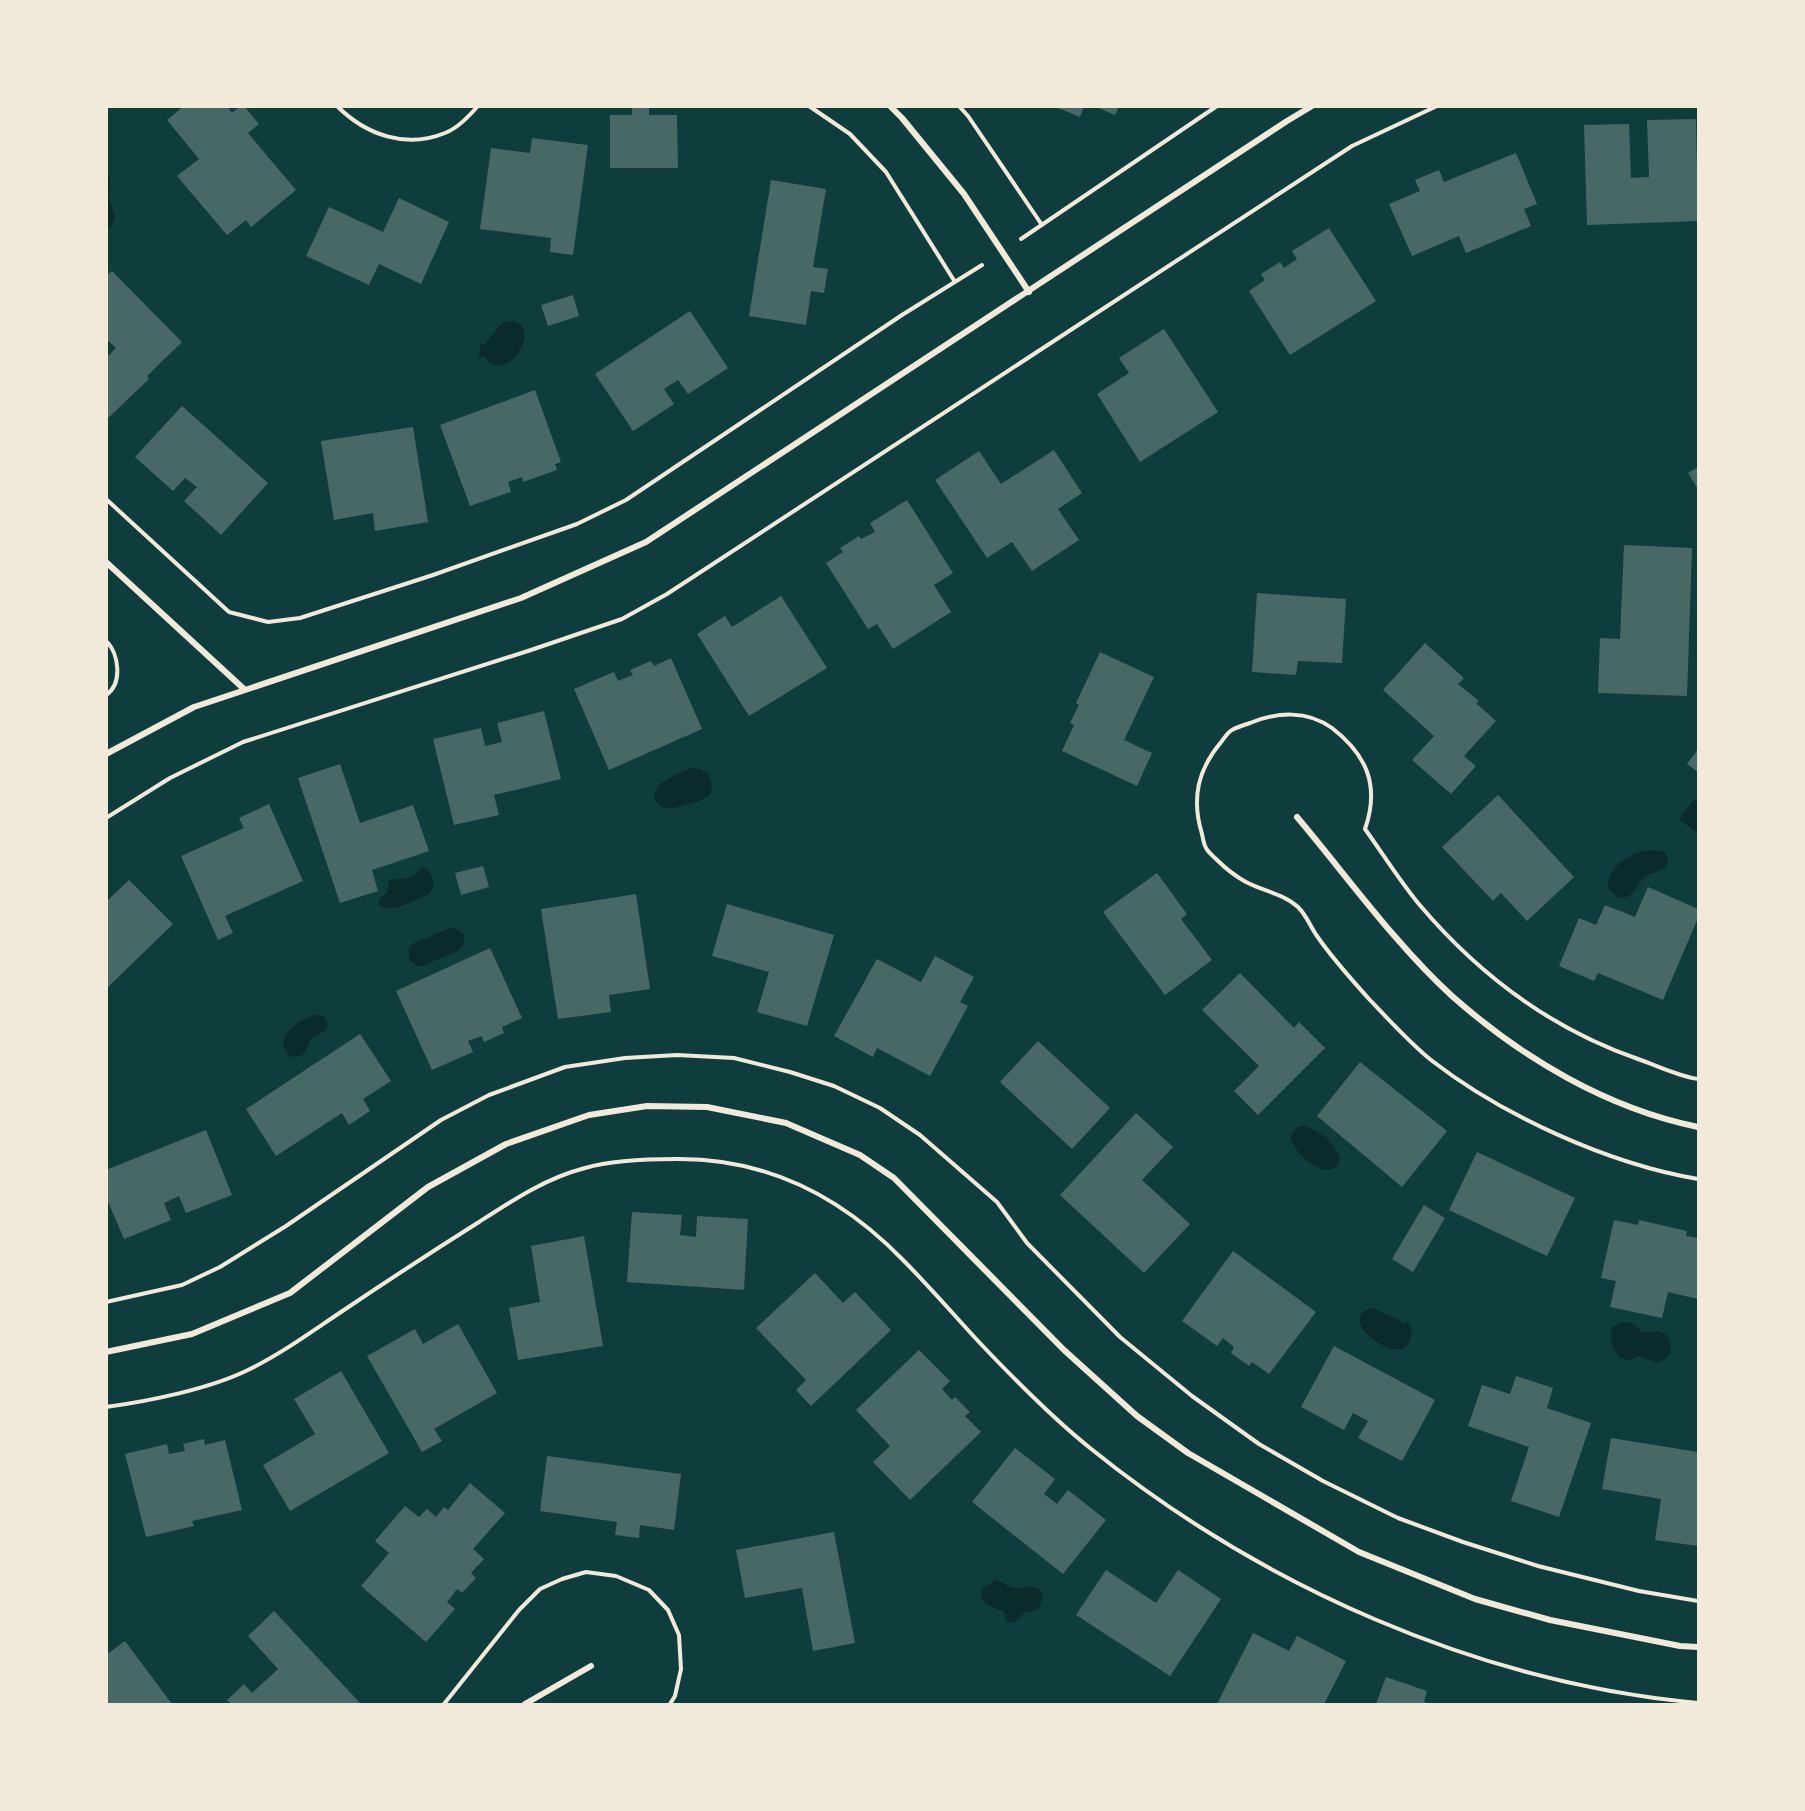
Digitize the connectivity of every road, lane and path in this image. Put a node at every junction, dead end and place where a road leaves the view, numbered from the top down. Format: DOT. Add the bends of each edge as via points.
graph roads {
  1 [pos="337,106"];
  2 [pos="478,106"];
  3 [pos="809,106"];
  4 [pos="890,106"];
  5 [pos="959,106"];
  6 [pos="1217,106"];
  7 [pos="1312,106"];
  8 [pos="1437,106"];
  9 [pos="1042,225"];
  10 [pos="1002,251"];
  11 [pos="955,282"];
  12 [pos="1029,291"];
  13 [pos="106,499"];
  14 [pos="106,562"];
  15 [pos="106,641"];
  16 [pos="244,689"];
  17 [pos="106,695"];
  18 [pos="106,754"];
  19 [pos="1298,817"];
  20 [pos="106,818"];
  21 [pos="1698,1127"];
  22 [pos="106,1302"];
  23 [pos="106,1352"];
  24 [pos="106,1407"];
  25 [pos="1698,1601"];
  26 [pos="1698,1647"];
  27 [pos="591,1665"];
  28 [pos="1698,1703"];
  29 [pos="444,1704"];
  30 [pos="525,1704"];
  31 [pos="670,1704"];
  1 -- 2 [label="path" via="358,125 393,139 418,140 447,133"];
  3 -- 11 [label="path" via="850,134 886,172"];
  4 -- 10 [label="street" via="963,194"];
  5 -- 9 [label="path"];
  6 -- 9 [label="path"];
  7 -- 12 [label="street"];
  8 -- 20 [label="path" via="1352,146 667,594 622,619 243,742 170,778"];
  9 -- 10 [label="path"];
  10 -- 11 [label="path"];
  10 -- 12 [label="street"];
  11 -- 13 [label="path" via="626,500 577,524 300,618 268,622 229,612"];
  12 -- 16 [label="street" via="646,542 521,598"];
  14 -- 16 [label="street"];
  15 -- 17 [label="path" via="117,658 116,678"];
  16 -- 18 [label="street" via="194,707"];
  19 -- 21 [label="street" via="1407,949 1452,995 1520,1050 1565,1078 1615,1101"];
  22 -- 25 [label="path" via="182,1285 220,1267 441,1120 489,1095 565,1067 677,1054 734,1058 834,1086 880,1108 920,1135 997,1202 1027,1243 1120,1337 1259,1444 1323,1481 1398,1518 1538,1566"];
  23 -- 26 [label="street" via="192,1335 290,1293 428,1187 506,1144 589,1115 646,1106 707,1107 786,1123 860,1155 894,1178 1064,1350 1137,1416 1188,1453 1359,1552 1474,1599 1550,1620"];
  24 -- 28 [label="path" via="198,1387 245,1372 289,1348 532,1188 585,1168 634,1161 728,1162 778,1175 818,1193 861,1222 901,1257 980,1343 1089,1447 1232,1548 1378,1622 1443,1646 1583,1685"];
  27 -- 30 [label="street"];
  29 -- 31 [label="path" via="540,1589 586,1572 616,1576 649,1590 668,1610 679,1635 681,1669"];
}
